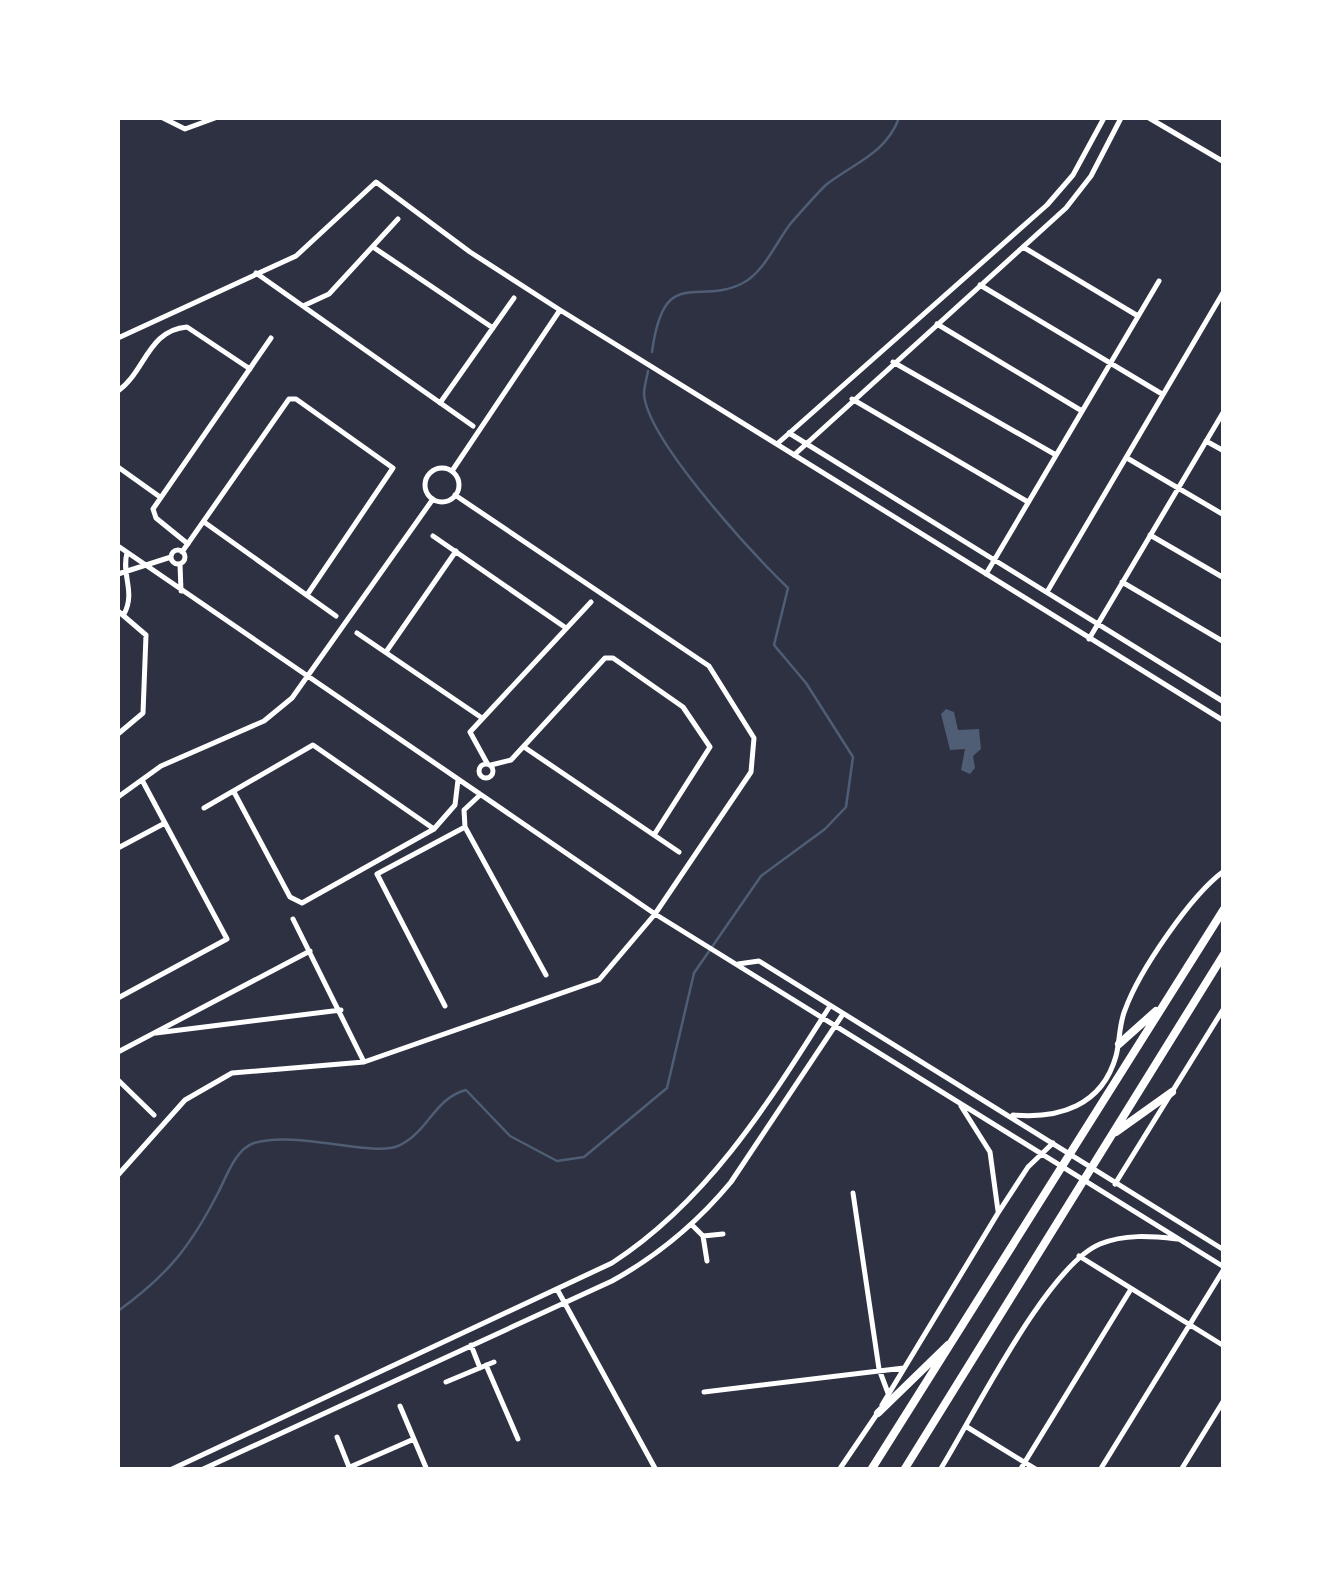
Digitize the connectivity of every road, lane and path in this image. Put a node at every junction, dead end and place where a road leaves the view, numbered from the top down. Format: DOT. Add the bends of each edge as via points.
graph roads {
  1 [pos="163,118"];
  2 [pos="215,118"];
  3 [pos="1104,118"];
  4 [pos="1121,118"];
  5 [pos="1149,118"];
  6 [pos="1224,162"];
  7 [pos="398,218"];
  8 [pos="373,247"];
  9 [pos="1023,247"];
  10 [pos="256,273"];
  11 [pos="1159,281"];
  12 [pos="980,285"];
  13 [pos="1224,291"];
  14 [pos="514,298"];
  15 [pos="303,306"];
  16 [pos="560,310"];
  17 [pos="1138,316"];
  18 [pos="936,324"];
  19 [pos="493,328"];
  20 [pos="118,338"];
  21 [pos="271,338"];
  22 [pos="893,362"];
  23 [pos="1110,363"];
  24 [pos="250,369"];
  25 [pos="118,390"];
  26 [pos="1163,394"];
  27 [pos="852,399"];
  28 [pos="440,403"];
  29 [pos="1082,411"];
  30 [pos="1224,411"];
  31 [pos="472,426"];
  32 [pos="789,433"];
  33 [pos="1206,441"];
  34 [pos="805,443"];
  35 [pos="777,444"];
  36 [pos="1224,452"];
  37 [pos="794,455"];
  38 [pos="1056,455"];
  39 [pos="1126,457"];
  40 [pos="118,468"];
  41 [pos="452,471"];
  42 [pos="1178,488"];
  43 [pos="455,495"];
  44 [pos="161,498"];
  45 [pos="433,499"];
  46 [pos="1028,502"];
  47 [pos="1224,515"];
  48 [pos="204,522"];
  49 [pos="1150,535"];
  50 [pos="434,536"];
  51 [pos="188,544"];
  52 [pos="118,546"];
  53 [pos="456,551"];
  54 [pos="182,552"];
  55 [pos="127,553"];
  56 [pos="171,557"];
  57 [pos="994,560"];
  58 [pos="144,564"];
  59 [pos="180,564"];
  60 [pos="127,571"];
  61 [pos="118,574"];
  62 [pos="986,574"];
  63 [pos="1224,578"];
  64 [pos="1122,582"];
  65 [pos="181,591"];
  66 [pos="1047,592"];
  67 [pos="307,595"];
  68 [pos="591,602"];
  69 [pos="121,612"];
  70 [pos="336,616"];
  71 [pos="1098,624"];
  72 [pos="566,628"];
  73 [pos="357,633"];
  74 [pos="1089,639"];
  75 [pos="1224,642"];
  76 [pos="385,653"];
  77 [pos="308,678"];
  78 [pos="1224,698"];
  79 [pos="482,718"];
  80 [pos="1224,721"];
  81 [pos="118,734"];
  82 [pos="524,747"];
  83 [pos="489,764"];
  84 [pos="482,777"];
  85 [pos="142,780"];
  86 [pos="458,780"];
  87 [pos="472,790"];
  88 [pos="234,792"];
  89 [pos="480,795"];
  90 [pos="118,797"];
  91 [pos="455,805"];
  92 [pos="204,808"];
  93 [pos="464,810"];
  94 [pos="165,823"];
  95 [pos="465,827"];
  96 [pos="434,829"];
  97 [pos="654,835"];
  98 [pos="118,848"];
  99 [pos="679,852"];
  100 [pos="1224,870"];
  101 [pos="1224,909"];
  102 [pos="656,914"];
  103 [pos="293,919"];
  104 [pos="310,951"];
  105 [pos="1224,954"];
  106 [pos="735,964"];
  107 [pos="546,975"];
  108 [pos="118,998"];
  109 [pos="1164,1005"];
  110 [pos="445,1006"];
  111 [pos="830,1006"];
  112 [pos="1224,1008"];
  113 [pos="342,1010"];
  114 [pos="843,1014"];
  115 [pos="822,1018"];
  116 [pos="835,1026"];
  117 [pos="152,1033"];
  118 [pos="1118,1044"];
  119 [pos="118,1052"];
  120 [pos="364,1062"];
  121 [pos="118,1080"];
  122 [pos="1172,1092"];
  123 [pos="960,1104"];
  124 [pos="154,1115"];
  125 [pos="1007,1115"];
  126 [pos="1112,1135"];
  127 [pos="1053,1142"];
  128 [pos="1072,1154"];
  129 [pos="1043,1156"];
  130 [pos="1063,1169"];
  131 [pos="1090,1169"];
  132 [pos="118,1175"];
  133 [pos="1084,1180"];
  134 [pos="1115,1184"];
  135 [pos="853,1193"];
  136 [pos="998,1212"];
  137 [pos="692,1225"];
  138 [pos="723,1234"];
  139 [pos="703,1236"];
  140 [pos="1178,1239"];
  141 [pos="1224,1250"];
  142 [pos="1079,1256"];
  143 [pos="707,1261"];
  144 [pos="1224,1268"];
  145 [pos="557,1288"];
  146 [pos="1131,1289"];
  147 [pos="565,1302"];
  148 [pos="1188,1324"];
  149 [pos="958,1335"];
  150 [pos="471,1346"];
  151 [pos="1224,1346"];
  152 [pos="404,1360"];
  153 [pos="486,1365"];
  154 [pos="904,1368"];
  155 [pos="879,1369"];
  156 [pos="411,1373"];
  157 [pos="446,1382"];
  158 [pos="704,1392"];
  159 [pos="888,1393"];
  160 [pos="1224,1400"];
  161 [pos="400,1406"];
  162 [pos="878,1413"];
  163 [pos="1212,1418"];
  164 [pos="1224,1425"];
  165 [pos="967,1426"];
  166 [pos="337,1438"];
  167 [pos="518,1439"];
  168 [pos="414,1440"];
  169 [pos="1024,1462"];
  170 [pos="350,1468"];
  171 [pos="170,1470"];
  172 [pos="201,1470"];
  173 [pos="427,1470"];
  174 [pos="656,1470"];
  175 [pos="839,1470"];
  176 [pos="871,1470"];
  177 [pos="904,1470"];
  178 [pos="940,1470"];
  179 [pos="1020,1470"];
  180 [pos="1036,1470"];
  181 [pos="1100,1470"];
  182 [pos="1181,1470"];
  1 -- 2 [label="street" via="185,130"];
  3 -- 32 [label="street" via="1073,175 1047,205"];
  4 -- 9 [label="street" via="1091,176"];
  5 -- 6 [label="street"];
  7 -- 8 [label="street"];
  8 -- 15 [label="street" via="329,294"];
  8 -- 19 [label="street"];
  9 -- 12 [label="street"];
  9 -- 17 [label="street"];
  10 -- 15 [label="street"];
  10 -- 16 [label="street" via="296,256 376,182"];
  10 -- 20 [label="street"];
  11 -- 17 [label="street"];
  12 -- 18 [label="street"];
  12 -- 23 [label="street"];
  13 -- 26 [label="street"];
  14 -- 19 [label="street"];
  15 -- 28 [label="street"];
  16 -- 35 [label="street"];
  16 -- 41 [label="street"];
  17 -- 23 [label="street"];
  18 -- 22 [label="street"];
  18 -- 29 [label="street"];
  19 -- 28 [label="street"];
  21 -- 24 [label="street"];
  22 -- 27 [label="street"];
  22 -- 38 [label="street"];
  23 -- 26 [label="street"];
  23 -- 29 [label="street"];
  24 -- 25 [label="street" via="179,328 159,336"];
  24 -- 44 [label="street"];
  26 -- 39 [label="street"];
  27 -- 34 [label="street"];
  27 -- 46 [label="street"];
  28 -- 31 [label="street"];
  29 -- 38 [label="street"];
  30 -- 33 [label="street"];
  32 -- 34 [label="street"];
  32 -- 35 [label="street"];
  33 -- 36 [label="street"];
  33 -- 42 [label="street"];
  34 -- 37 [label="street"];
  34 -- 57 [label="street"];
  35 -- 37 [label="street"];
  37 -- 62 [label="street"];
  38 -- 46 [label="street"];
  39 -- 42 [label="street"];
  39 -- 66 [label="street"];
  40 -- 44 [label="street"];
  41 -- 43 [label="street" via="459,485"];
  41 -- 45 [label="street" via="428,475 425,486"];
  42 -- 47 [label="street"];
  42 -- 49 [label="street"];
  43 -- 45 [label="street"];
  43 -- 102 [label="street" via="708,666 748,725 754,738 751,772"];
  44 -- 51 [label="street" via="153,509 156,518"];
  45 -- 77 [label="street"];
  46 -- 57 [label="street"];
  48 -- 51 [label="street"];
  48 -- 67 [label="street"];
  48 -- 67 [label="street" via="292,398 374,452 392,473"];
  49 -- 63 [label="street"];
  49 -- 64 [label="street"];
  50 -- 53 [label="street"];
  51 -- 54 [label="street"];
  52 -- 55 [label="street"];
  53 -- 72 [label="street"];
  53 -- 76 [label="street"];
  54 -- 56 [label="street"];
  54 -- 59 [label="street"];
  55 -- 58 [label="street"];
  55 -- 60 [label="street"];
  56 -- 58 [label="street"];
  56 -- 59 [label="street"];
  57 -- 62 [label="street"];
  57 -- 66 [label="street"];
  58 -- 60 [label="street"];
  58 -- 65 [label="street"];
  59 -- 65 [label="street"];
  60 -- 61 [label="street"];
  60 -- 69 [label="street" via="132,598"];
  62 -- 74 [label="street"];
  64 -- 71 [label="street"];
  64 -- 75 [label="street"];
  65 -- 77 [label="street"];
  66 -- 71 [label="street"];
  67 -- 70 [label="street"];
  68 -- 72 [label="street"];
  69 -- 81 [label="street" via="146,635 143,713"];
  71 -- 74 [label="street"];
  71 -- 78 [label="street"];
  72 -- 79 [label="street"];
  73 -- 76 [label="street"];
  74 -- 80 [label="street"];
  76 -- 79 [label="street"];
  77 -- 85 [label="street" via="264,721"];
  77 -- 86 [label="street"];
  79 -- 83 [label="street" via="470,738"];
  82 -- 83 [label="street" via="507,762"];
  82 -- 97 [label="street"];
  82 -- 97 [label="street" via="606,658 614,658 683,706 710,748"];
  83 -- 84 [label="street" via="480,767"];
  83 -- 84 [label="street" via="492,774"];
  84 -- 87 [label="street"];
  85 -- 90 [label="street"];
  85 -- 94 [label="street"];
  86 -- 87 [label="street"];
  86 -- 91 [label="street"];
  87 -- 89 [label="street"];
  88 -- 92 [label="street"];
  88 -- 96 [label="street" via="313,745"];
  88 -- 96 [label="street" via="295,903"];
  89 -- 93 [label="street"];
  89 -- 102 [label="street"];
  91 -- 93 [label="street"];
  91 -- 96 [label="street"];
  93 -- 95 [label="street"];
  94 -- 98 [label="street"];
  94 -- 108 [label="street" via="228,939"];
  95 -- 107 [label="street"];
  95 -- 110 [label="street" via="377,874"];
  97 -- 99 [label="street"];
  100 -- 118 [label="street" via="1196,894 1136,990 1124,1010"];
  101 -- 109 [label="main road"];
  102 -- 106 [label="street"];
  102 -- 120 [label="street" via="615,966 583,988"];
  103 -- 104 [label="street"];
  104 -- 113 [label="street"];
  104 -- 117 [label="street"];
  105 -- 126 [label="main road"];
  106 -- 111 [label="street" via="759,961"];
  106 -- 115 [label="street"];
  109 -- 118 [label="main road"];
  109 -- 128 [label="main road"];
  111 -- 114 [label="street"];
  111 -- 115 [label="street"];
  112 -- 122 [label="street"];
  113 -- 117 [label="street"];
  113 -- 120 [label="street"];
  114 -- 116 [label="street"];
  114 -- 125 [label="street"];
  115 -- 116 [label="street"];
  115 -- 145 [label="street" via="699,1193 647,1240"];
  116 -- 123 [label="street"];
  116 -- 137 [label="street" via="731,1182"];
  117 -- 119 [label="street"];
  118 -- 125 [label="street" via="1103,1082 1078,1106 1045,1118"];
  120 -- 132 [label="street" via="253,1068 204,1086"];
  121 -- 124 [label="street"];
  122 -- 126 [label="main road"];
  122 -- 134 [label="street"];
  123 -- 129 [label="street"];
  123 -- 136 [label="street" via="990,1152"];
  125 -- 127 [label="street"];
  126 -- 131 [label="main road"];
  127 -- 128 [label="street"];
  127 -- 129 [label="street"];
  128 -- 130 [label="main road"];
  128 -- 131 [label="street"];
  129 -- 130 [label="street"];
  129 -- 136 [label="street" via="1028,1166"];
  130 -- 133 [label="street"];
  130 -- 149 [label="main road"];
  131 -- 133 [label="main road"];
  131 -- 134 [label="street"];
  133 -- 140 [label="street"];
  133 -- 177 [label="main road"];
  134 -- 141 [label="street"];
  135 -- 155 [label="street"];
  136 -- 154 [label="street"];
  137 -- 139 [label="street"];
  137 -- 147 [label="street" via="632,1270"];
  138 -- 139 [label="street"];
  139 -- 143 [label="street"];
  140 -- 142 [label="street" via="1118,1238"];
  140 -- 144 [label="street"];
  142 -- 146 [label="street"];
  142 -- 165 [label="street" via="1042,1303"];
  144 -- 148 [label="street"];
  145 -- 147 [label="street"];
  145 -- 152 [label="street"];
  146 -- 148 [label="street"];
  146 -- 169 [label="street"];
  147 -- 150 [label="street"];
  147 -- 174 [label="street"];
  148 -- 151 [label="street"];
  148 -- 181 [label="street"];
  149 -- 162 [label="main road"];
  149 -- 176 [label="main road"];
  150 -- 153 [label="street"];
  150 -- 156 [label="street"];
  152 -- 156 [label="street"];
  152 -- 171 [label="street"];
  153 -- 157 [label="street"];
  153 -- 167 [label="street"];
  154 -- 155 [label="street"];
  154 -- 159 [label="street"];
  155 -- 158 [label="street"];
  155 -- 159 [label="street"];
  156 -- 172 [label="street"];
  159 -- 162 [label="street"];
  160 -- 163 [label="street"];
  161 -- 168 [label="street"];
  162 -- 175 [label="street"];
  163 -- 164 [label="street"];
  163 -- 182 [label="street"];
  165 -- 169 [label="street"];
  165 -- 178 [label="street"];
  166 -- 170 [label="street"];
  168 -- 170 [label="street"];
  168 -- 173 [label="street"];
  169 -- 179 [label="street"];
  169 -- 180 [label="street"];
}
